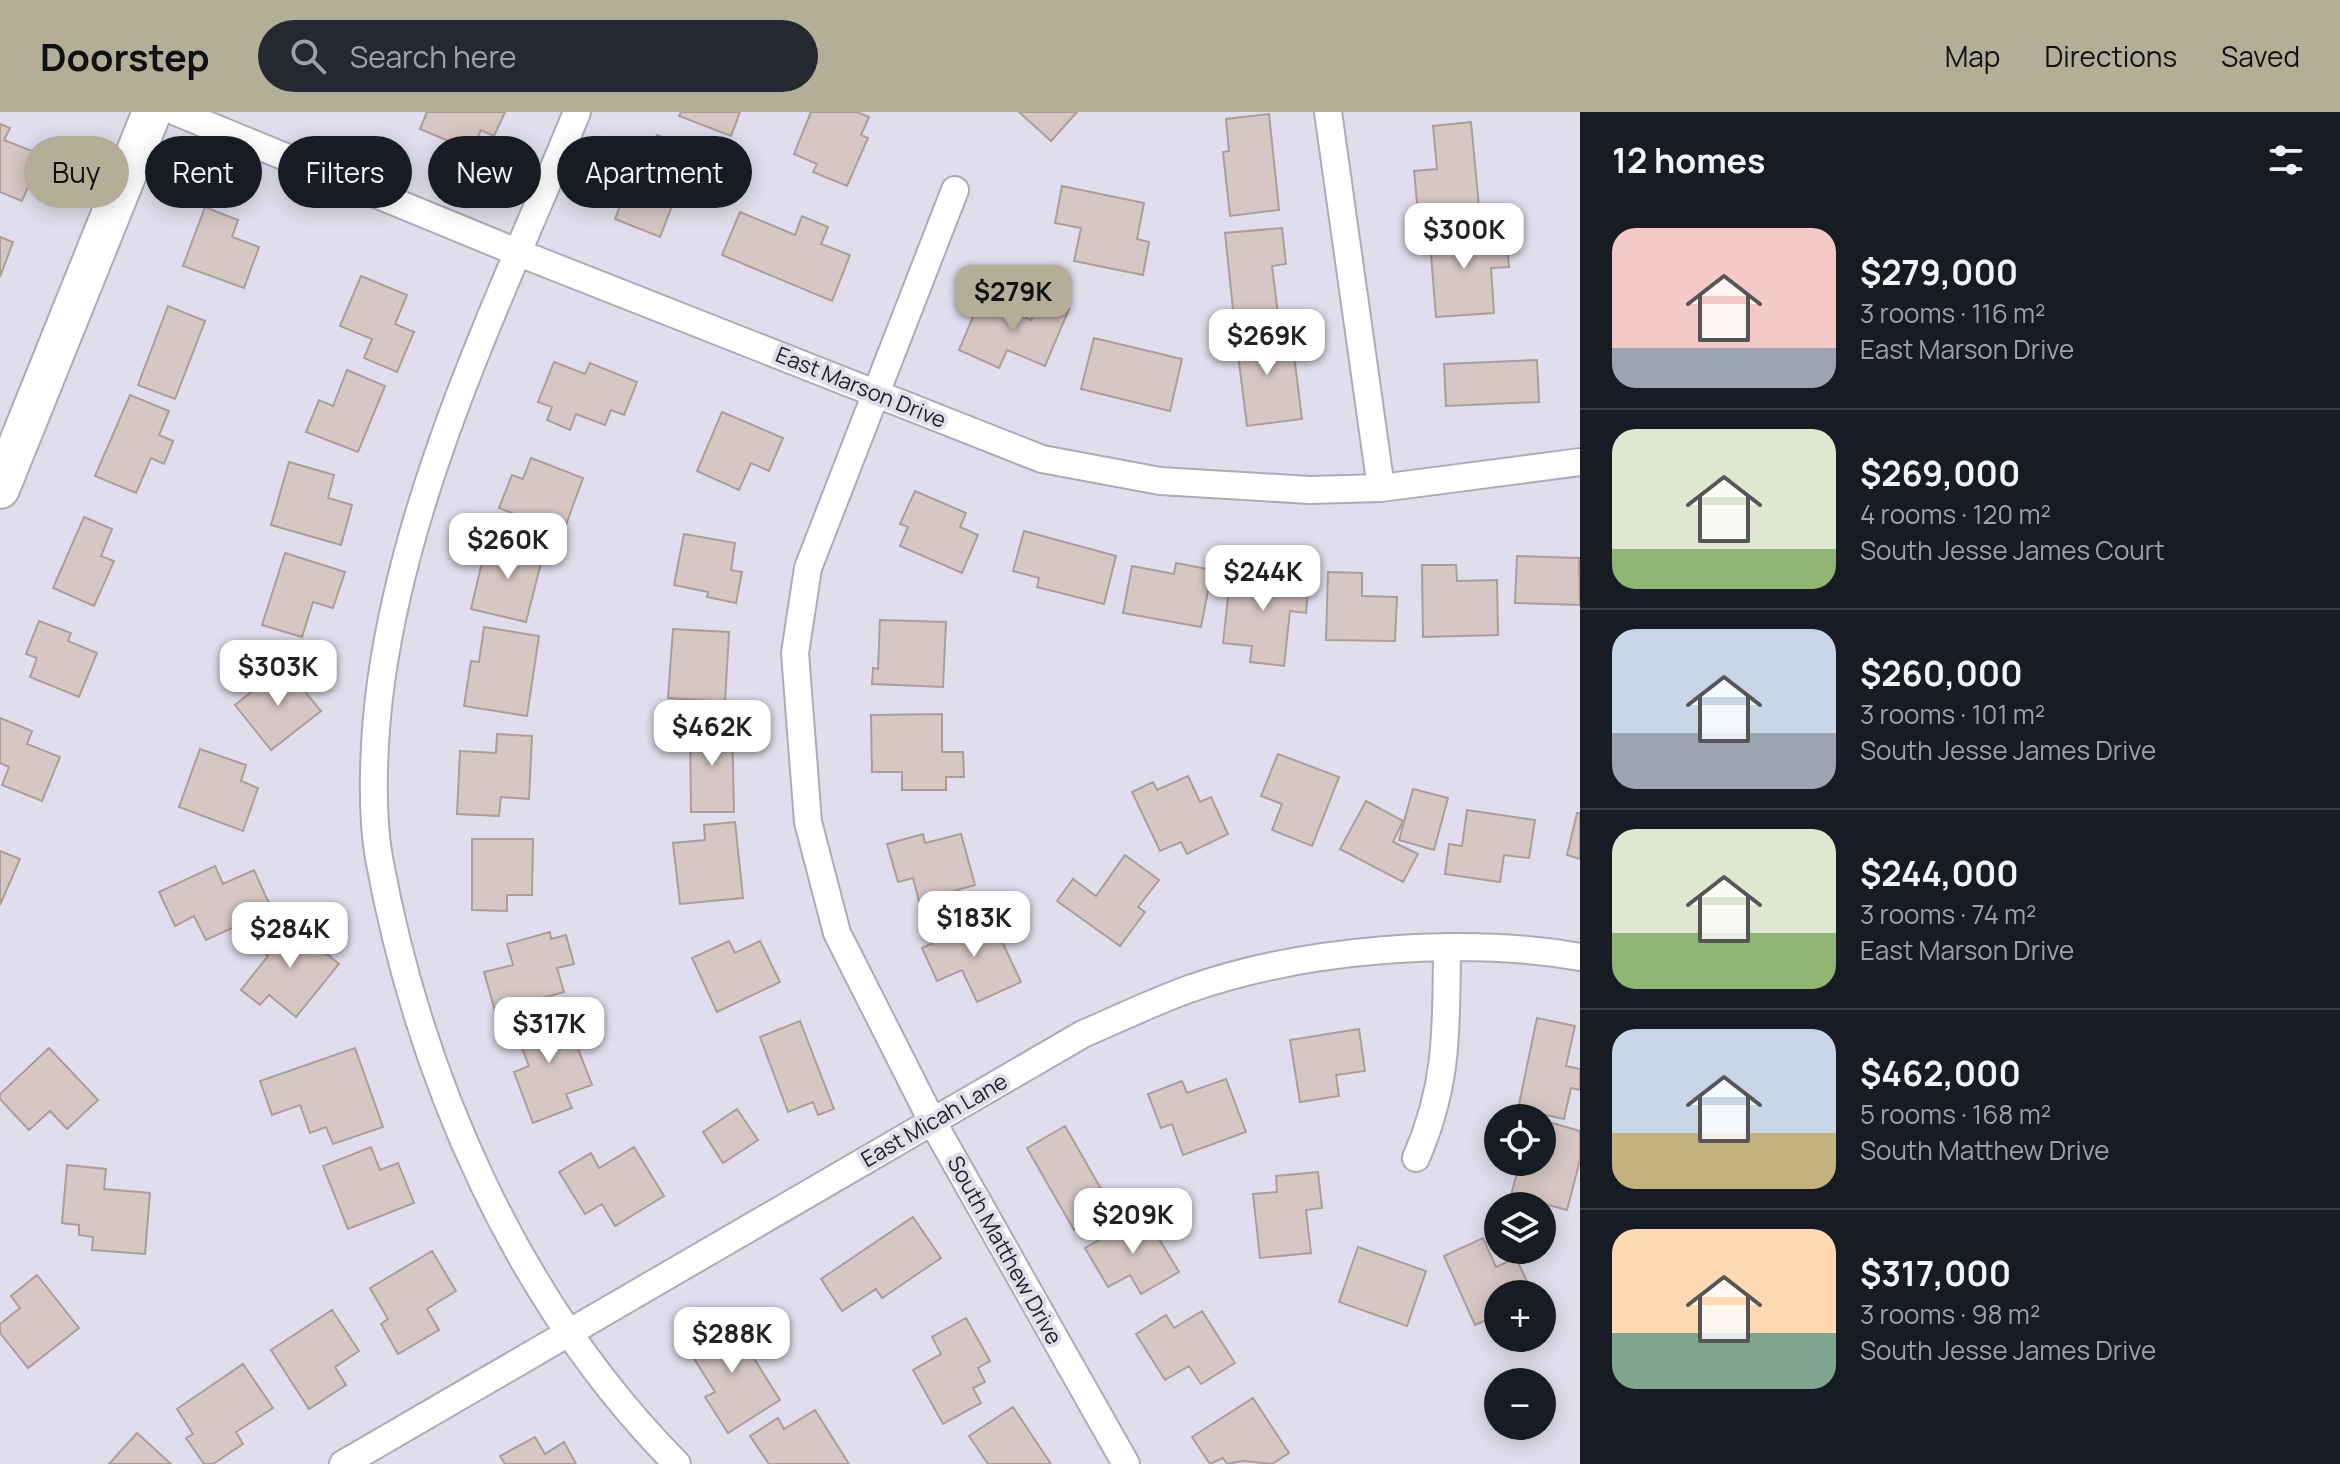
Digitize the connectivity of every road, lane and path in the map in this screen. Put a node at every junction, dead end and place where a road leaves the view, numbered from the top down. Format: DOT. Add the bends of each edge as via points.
graph roads {
  1 [pos="152,112"];
  2 [pos="176,112"];
  3 [pos="577,112"];
  4 [pos="1328,112"];
  5 [pos="955,190"];
  6 [pos="519,253"];
  7 [pos="876,392"];
  8 [pos="1580,462"];
  9 [pos="1381,488"];
  10 [pos="0,489"];
  11 [pos="1447,947"];
  12 [pos="1580,957"];
  13 [pos="932,1121"];
  14 [pos="1416,1158"];
  15 [pos="570,1333"];
  16 [pos="343,1464"];
  17 [pos="677,1464"];
  18 [pos="1126,1464"];
  1 -- 10 [label="street"];
  2 -- 6 [label="street, East Marson Drive"];
  3 -- 6 [label="street"];
  4 -- 9 [label="street"];
  5 -- 7 [label="street, South Matthew Drive"];
  6 -- 7 [label="street, East Marson Drive"];
  6 -- 15 [label="street" via="441,436 414,536 381,683 376,826 415,1004 443,1092 497,1216"];
  7 -- 9 [label="street, East Marson Drive" via="1042,459 1160,481 1310,490"];
  7 -- 13 [label="street, South Matthew Drive" via="808,568 795,653 800,741 808,822 837,933"];
  8 -- 9 [label="street, East Marson Drive"];
  11 -- 12 [label="street, East Micah Lane"];
  11 -- 13 [label="street, East Micah Lane" via="1308,959 1191,989 1083,1034"];
  11 -- 14 [label="street" via="1446,1057 1434,1118"];
  13 -- 15 [label="street, East Micah Lane"];
  13 -- 18 [label="street, South Matthew Drive"];
  15 -- 16 [label="street, East Micah Lane"];
  15 -- 17 [label="street" via="618,1401"];
}
